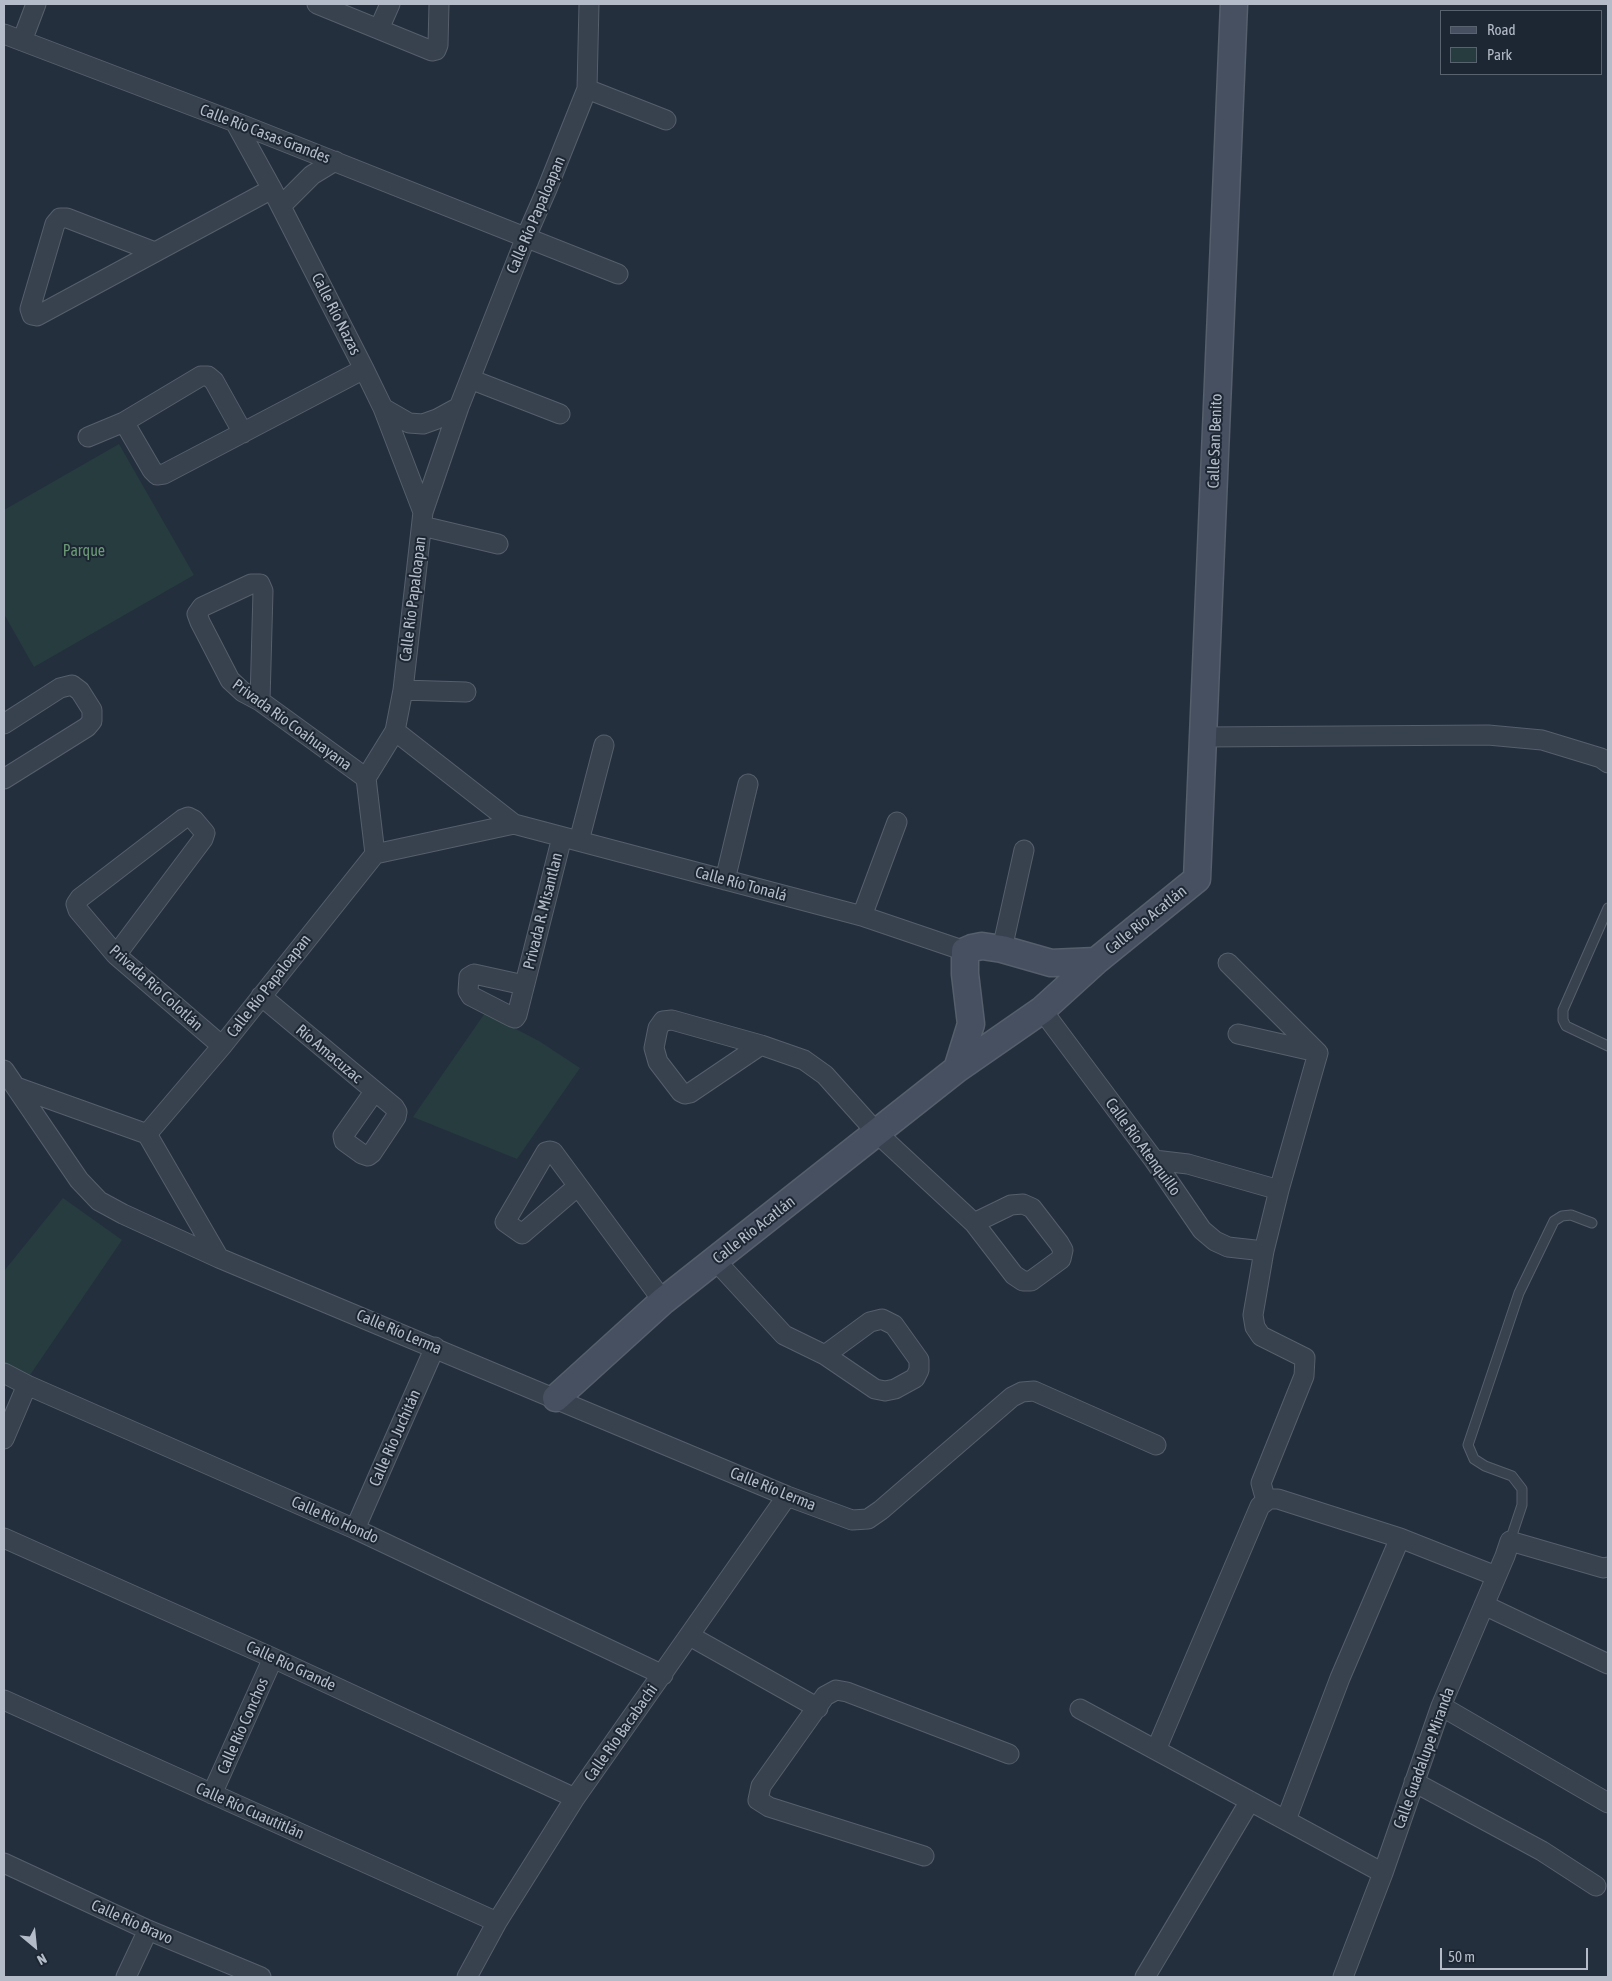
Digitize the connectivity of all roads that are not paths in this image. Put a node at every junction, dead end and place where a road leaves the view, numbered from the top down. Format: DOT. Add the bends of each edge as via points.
graph roads {
  1 [pos="36,4"];
  2 [pos="317,4"];
  3 [pos="390,4"];
  4 [pos="438,4"];
  5 [pos="589,4"];
  6 [pos="1234,4"];
  7 [pos="379,29"];
  8 [pos="4,34"];
  9 [pos="22,41"];
  10 [pos="587,89"];
  11 [pos="666,120"];
  12 [pos="235,122"];
  13 [pos="335,161"];
  14 [pos="272,188"];
  15 [pos="281,206"];
  16 [pos="526,236"];
  17 [pos="155,252"];
  18 [pos="618,274"];
  19 [pos="364,369"];
  20 [pos="470,379"];
  21 [pos="459,407"];
  22 [pos="383,408"];
  23 [pos="560,414"];
  24 [pos="124,422"];
  25 [pos="243,433"];
  26 [pos="88,437"];
  27 [pos="422,519"];
  28 [pos="498,544"];
  29 [pos="403,690"];
  30 [pos="466,692"];
  31 [pos="260,701"];
  32 [pos="4,724"];
  33 [pos="395,731"];
  34 [pos="1202,737"];
  35 [pos="604,745"];
  36 [pos="1608,763"];
  37 [pos="366,778"];
  38 [pos="4,779"];
  39 [pos="748,784"];
  40 [pos="897,822"];
  41 [pos="514,824"];
  42 [pos="571,839"];
  43 [pos="1024,850"];
  44 [pos="375,854"];
  45 [pos="1197,879"];
  46 [pos="725,880"];
  47 [pos="1608,908"];
  48 [pos="862,916"];
  49 [pos="1002,949"];
  50 [pos="965,952"];
  51 [pos="116,955"];
  52 [pos="1096,961"];
  53 [pos="1051,962"];
  54 [pos="1228,964"];
  55 [pos="524,985"];
  56 [pos="1061,992"];
  57 [pos="261,996"];
  58 [pos="1042,1010"];
  59 [pos="971,1024"];
  60 [pos="1238,1034"];
  61 [pos="1001,1040"];
  62 [pos="761,1045"];
  63 [pos="222,1046"];
  64 [pos="1608,1046"];
  65 [pos="1318,1053"];
  66 [pos="957,1069"];
  67 [pos="4,1070"];
  68 [pos="16,1088"];
  69 [pos="374,1092"];
  70 [pos="877,1133"];
  71 [pos="147,1134"];
  72 [pos="1154,1160"];
  73 [pos="578,1186"];
  74 [pos="1279,1190"];
  75 [pos="974,1223"];
  76 [pos="1592,1223"];
  77 [pos="1264,1251"];
  78 [pos="219,1258"];
  79 [pos="716,1261"];
  80 [pos="663,1300"];
  81 [pos="435,1347"];
  82 [pos="825,1355"];
  83 [pos="4,1373"];
  84 [pos="27,1385"];
  85 [pos="556,1398"];
  86 [pos="4,1439"];
  87 [pos="1156,1445"];
  88 [pos="787,1496"];
  89 [pos="1266,1501"];
  90 [pos="355,1529"];
  91 [pos="4,1538"];
  92 [pos="1400,1538"];
  93 [pos="1510,1541"];
  94 [pos="1608,1567"];
  95 [pos="1496,1576"];
  96 [pos="1484,1605"];
  97 [pos="690,1636"];
  98 [pos="273,1658"];
  99 [pos="1608,1664"];
  100 [pos="662,1675"];
  101 [pos="4,1700"];
  102 [pos="1441,1706"];
  103 [pos="818,1708"];
  104 [pos="1080,1708"];
  105 [pos="1156,1750"];
  106 [pos="1009,1754"];
  107 [pos="1414,1782"];
  108 [pos="212,1794"];
  109 [pos="575,1798"];
  110 [pos="1250,1801"];
  111 [pos="1608,1803"];
  112 [pos="1286,1820"];
  113 [pos="924,1856"];
  114 [pos="4,1863"];
  115 [pos="1383,1873"];
  116 [pos="1596,1886"];
  117 [pos="497,1922"];
  118 [pos="148,1930"];
  119 [pos="126,1977"];
  120 [pos="261,1977"];
  121 [pos="467,1977"];
  122 [pos="1145,1977"];
  123 [pos="1343,1977"];
  1 -- 9 [label="street"];
  2 -- 7 [label="street"];
  3 -- 7 [label="street"];
  4 -- 7 [label="street" via="436,50"];
  5 -- 10 [label="street, Calle Río Papaloapan"];
  6 -- 34 [label="street, Calle San Benito"];
  8 -- 9 [label="street, Calle Río Casas Grandes"];
  9 -- 12 [label="street, Calle Río Casas Grandes"];
  10 -- 11 [label="street"];
  10 -- 16 [label="street, Calle Río Papaloapan"];
  12 -- 13 [label="street, Calle Río Casas Grandes"];
  12 -- 14 [label="street, Calle Río Nazas"];
  13 -- 15 [label="street" via="312,175"];
  13 -- 16 [label="street, Calle Río Casas Grandes"];
  14 -- 15 [label="street, Calle Río Nazas"];
  14 -- 17 [label="street"];
  15 -- 19 [label="street, Calle Río Nazas"];
  16 -- 18 [label="street, Calle Río Casas Grandes"];
  16 -- 20 [label="street, Calle Río Papaloapan"];
  17 -- 17 [label="street" via="38,316 32,315 30,309 54,224 60,218"];
  19 -- 22 [label="street, Calle Río Nazas"];
  19 -- 25 [label="street"];
  20 -- 21 [label="street, Calle Río Papaloapan"];
  20 -- 23 [label="street"];
  21 -- 22 [label="street" via="423,424 409,423"];
  21 -- 27 [label="street, Calle Río Papaloapan"];
  22 -- 27 [label="street, Calle Río Nazas"];
  24 -- 25 [label="street" via="157,475"];
  24 -- 25 [label="street" via="201,376 208,376 214,380"];
  24 -- 26 [label="street"];
  27 -- 28 [label="street"];
  27 -- 29 [label="street, Calle Río Papaloapan"];
  29 -- 30 [label="street"];
  29 -- 33 [label="street, Calle Río Papaloapan"];
  31 -- 31 [label="street, Privada Río Coahuayana" via="263,591 260,584 251,584 202,607 197,614 230,680"];
  31 -- 37 [label="street, Privada Río Coahuayana"];
  32 -- 38 [label="street" via="60,688 72,685 80,690 92,710 92,720 87,727"];
  33 -- 37 [label="street, Calle Río Papaloapan"];
  33 -- 41 [label="street, Calle Río Tonalá"];
  34 -- 36 [label="street" via="1488,735 1542,740"];
  34 -- 45 [label="street, Calle San Benito"];
  35 -- 42 [label="street, Privada R. Misantlan"];
  37 -- 44 [label="street"];
  39 -- 46 [label="street"];
  40 -- 48 [label="street"];
  41 -- 42 [label="street, Calle Río Tonalá"];
  41 -- 44 [label="street, Calle Río Tonalá"];
  42 -- 46 [label="street, Calle Río Tonalá"];
  42 -- 55 [label="street, Privada R. Misantlan"];
  43 -- 49 [label="street"];
  44 -- 57 [label="street, Calle Río Papaloapan"];
  45 -- 52 [label="street, Calle Río Acatlán"];
  46 -- 48 [label="street, Calle Río Tonalá"];
  47 -- 64 [label="lane" via="1563,1010 1566,1026"];
  48 -- 50 [label="street, Calle Río Tonalá"];
  49 -- 50 [label="street, Calle Río Acatlán" via="982,946"];
  49 -- 53 [label="street, Calle Río Acatlán"];
  50 -- 59 [label="street"];
  51 -- 51 [label="street, Privada Río Colotlán" via="76,904 183,819 194,820 205,833 203,839"];
  51 -- 63 [label="street, Privada Río Colotlán"];
  52 -- 53 [label="street, Calle Río Acatlán"];
  52 -- 56 [label="street, Calle Río Acatlán"];
  53 -- 56 [label="street"];
  54 -- 65 [label="street"];
  56 -- 58 [label="street, Calle Río Acatlán"];
  57 -- 63 [label="street, Calle Río Papaloapan"];
  57 -- 69 [label="street, Río Amacuzac"];
  58 -- 61 [label="street, Calle Río Acatlán"];
  58 -- 72 [label="street, Calle Río Atenquillo"];
  59 -- 61 [label="street"];
  59 -- 66 [label="street"];
  60 -- 65 [label="street"];
  61 -- 66 [label="street, Calle Río Acatlán"];
  62 -- 62 [label="street" via="685,1094 658,1062 654,1048 658,1028 663,1021 672,1020"];
  62 -- 70 [label="street" via="804,1060 825,1075"];
  63 -- 71 [label="street, Calle Río Papaloapan"];
  65 -- 74 [label="street"];
  66 -- 70 [label="street, Calle Río Acatlán"];
  67 -- 68 [label="street, Calle Río Lerma"];
  68 -- 71 [label="street"];
  68 -- 78 [label="street, Calle Río Lerma" via="79,1180 100,1201"];
  69 -- 69 [label="street, Río Amacuzac" via="343,1136 344,1141 368,1156 397,1112"];
  70 -- 75 [label="street"];
  70 -- 79 [label="street, Calle Río Acatlán"];
  71 -- 78 [label="street"];
  72 -- 74 [label="street" via="1188,1164"];
  72 -- 77 [label="street, Calle Río Atenquillo" via="1202,1230 1228,1247"];
  73 -- 80 [label="street"];
  74 -- 77 [label="street"];
  75 -- 75 [label="street" via="1011,1205 1023,1204 1032,1208 1059,1243 1063,1250 1061,1259 1031,1281 1022,1281"];
  76 -- 93 [label="lane" via="1571,1215 1554,1221 1519,1292 1468,1445 1474,1459 1512,1476 1522,1489 1522,1505"];
  77 -- 89 [label="street" via="1253,1315 1255,1328 1261,1336 1305,1358 1304,1376 1261,1482"];
  78 -- 81 [label="street, Calle Río Lerma"];
  79 -- 80 [label="street, Calle Río Acatlán"];
  79 -- 82 [label="street" via="784,1335"];
  80 -- 85 [label="street, Calle Río Acatlán"];
  81 -- 85 [label="street, Calle Río Lerma"];
  81 -- 90 [label="street, Calle Río Juchitán"];
  82 -- 82 [label="street" via="870,1322 882,1319 894,1325 919,1360 919,1370 915,1378 885,1391 875,1389"];
  83 -- 84 [label="street, Calle Río Hondo"];
  84 -- 86 [label="street"];
  84 -- 90 [label="street, Calle Río Hondo"];
  85 -- 88 [label="street, Calle Río Lerma"];
  87 -- 88 [label="street, Calle Río Lerma" via="1034,1391 1022,1392 1012,1397 868,1519 852,1520"];
  88 -- 97 [label="street, Calle Río Bacabachi"];
  89 -- 92 [label="street" via="1278,1499"];
  89 -- 105 [label="street" via="1260,1506"];
  90 -- 100 [label="street, Calle Río Hondo"];
  91 -- 98 [label="street, Calle Río Grande"];
  92 -- 95 [label="street"];
  92 -- 112 [label="street" via="1340,1678"];
  93 -- 94 [label="street"];
  93 -- 95 [label="street, Calle Guadalupe Miranda"];
  95 -- 96 [label="street, Calle Guadalupe Miranda"];
  96 -- 99 [label="street"];
  96 -- 102 [label="street, Calle Guadalupe Miranda"];
  97 -- 100 [label="street, Calle Río Bacabachi"];
  97 -- 103 [label="street"];
  98 -- 108 [label="street, Calle Río Conchos"];
  98 -- 109 [label="street, Calle Río Grande"];
  100 -- 109 [label="street, Calle Río Bacabachi"];
  101 -- 108 [label="street, Calle Río Cuautitlán"];
  102 -- 107 [label="street, Calle Guadalupe Miranda"];
  102 -- 111 [label="street"];
  103 -- 106 [label="street" via="830,1693 836,1690 847,1692"];
  103 -- 113 [label="street" via="761,1786 758,1800 769,1807"];
  104 -- 105 [label="street"];
  105 -- 110 [label="street"];
  107 -- 115 [label="street, Calle Guadalupe Miranda"];
  107 -- 116 [label="street" via="1542,1851"];
  108 -- 117 [label="street, Calle Río Cuautitlán"];
  109 -- 117 [label="street, Calle Río Bacabachi"];
  110 -- 112 [label="street"];
  110 -- 122 [label="street"];
  112 -- 115 [label="street"];
  114 -- 118 [label="street, Calle Río Bravo"];
  115 -- 123 [label="street, Calle Guadalupe Miranda"];
  117 -- 121 [label="street, Calle Río Bacabachi"];
  118 -- 119 [label="street"];
  118 -- 120 [label="street, Calle Río Bravo"];
}
